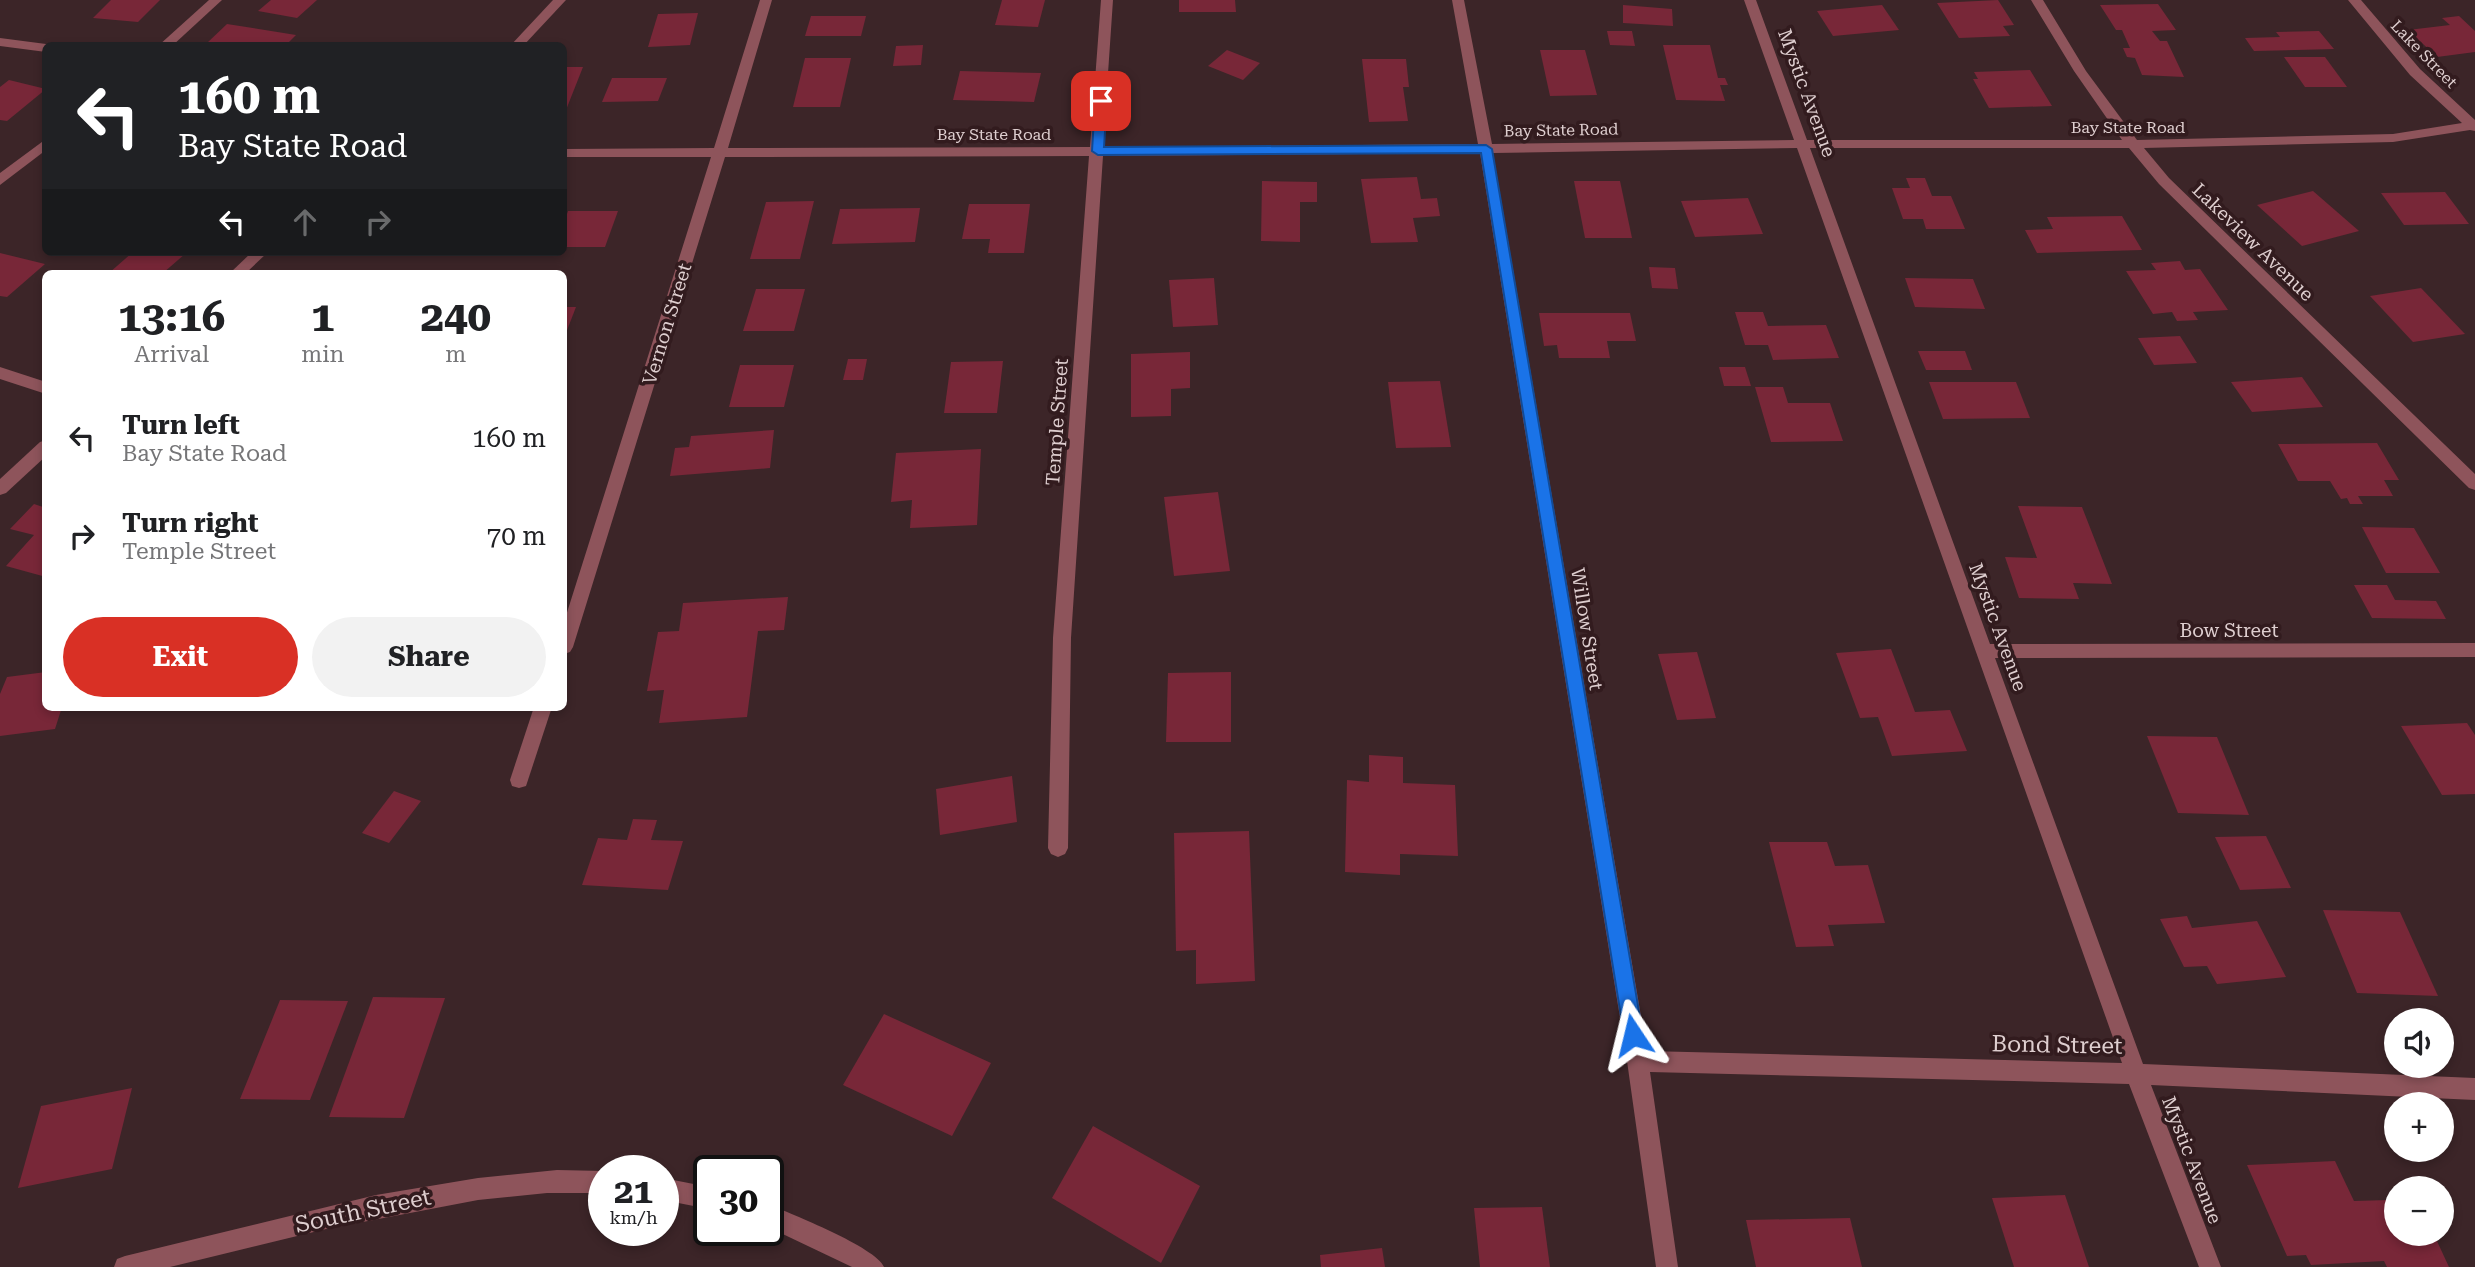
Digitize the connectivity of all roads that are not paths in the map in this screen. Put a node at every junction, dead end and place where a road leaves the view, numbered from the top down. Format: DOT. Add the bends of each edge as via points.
graph roads {
  1 [pos="216,0"];
  2 [pos="560,0"];
  3 [pos="766,0"];
  4 [pos="1107,0"];
  5 [pos="1458,0"];
  6 [pos="1750,0"];
  7 [pos="2037,0"];
  8 [pos="2354,0"];
  9 [pos="0,42"];
  10 [pos="169,42"];
  11 [pos="520,42"];
  12 [pos="42,47"];
  13 [pos="2474,126"];
  14 [pos="1804,144"];
  15 [pos="2131,144"];
  16 [pos="42,146"];
  17 [pos="1486,149"];
  18 [pos="1098,151"];
  19 [pos="720,152"];
  20 [pos="567,153"];
  21 [pos="0,180"];
  22 [pos="256,256"];
  23 [pos="240,270"];
  24 [pos="0,373"];
  25 [pos="42,387"];
  26 [pos="42,450"];
  27 [pos="2475,484"];
  28 [pos="0,489"];
  29 [pos="567,637"];
  30 [pos="2475,650"];
  31 [pos="1984,651"];
  32 [pos="542,711"];
  33 [pos="519,780"];
  34 [pos="1058,848"];
  35 [pos="1638,1062"];
  36 [pos="2136,1074"];
  37 [pos="2475,1089"];
  38 [pos="588,1182"];
  39 [pos="784,1222"];
  40 [pos="125,1267"];
  41 [pos="873,1267"];
  42 [pos="1667,1267"];
  43 [pos="2210,1267"];
  1 -- 10 [label="street"];
  2 -- 11 [label="street"];
  3 -- 19 [label="street, Vernon Street"];
  4 -- 18 [label="street, Temple Street"];
  5 -- 17 [label="street, Willow Street"];
  6 -- 14 [label="street, Mystic Avenue"];
  7 -- 15 [label="street, Lakeview Avenue"];
  8 -- 13 [label="street, Lake Street" via="2415,72"];
  9 -- 12 [label="street"];
  13 -- 15 [label="street, Bay State Road" via="2393,138"];
  14 -- 15 [label="street, Bay State Road"];
  14 -- 17 [label="street, Bay State Road"];
  14 -- 31 [label="street, Mystic Avenue"];
  15 -- 27 [label="street, Lakeview Avenue"];
  16 -- 21 [label="street"];
  17 -- 18 [label="street, Bay State Road"];
  17 -- 35 [label="street, Willow Street"];
  18 -- 19 [label="street, Bay State Road"];
  18 -- 34 [label="street, Temple Street" via="1062,638"];
  19 -- 20 [label="street, Bay State Road"];
  19 -- 29 [label="street, Vernon Street"];
  22 -- 23 [label="street"];
  24 -- 25 [label="street"];
  26 -- 28 [label="street"];
  30 -- 31 [label="street, Bow Street"];
  31 -- 36 [label="street, Mystic Avenue"];
  32 -- 33 [label="street"];
  35 -- 36 [label="street, Bond Street"];
  35 -- 42 [label="street, Willow Street"];
  36 -- 37 [label="street, Bond Street"];
  36 -- 43 [label="street, Mystic Avenue"];
  38 -- 40 [label="street, South Street" via="532,1182 441,1194"];
  39 -- 41 [label="street"];
}
